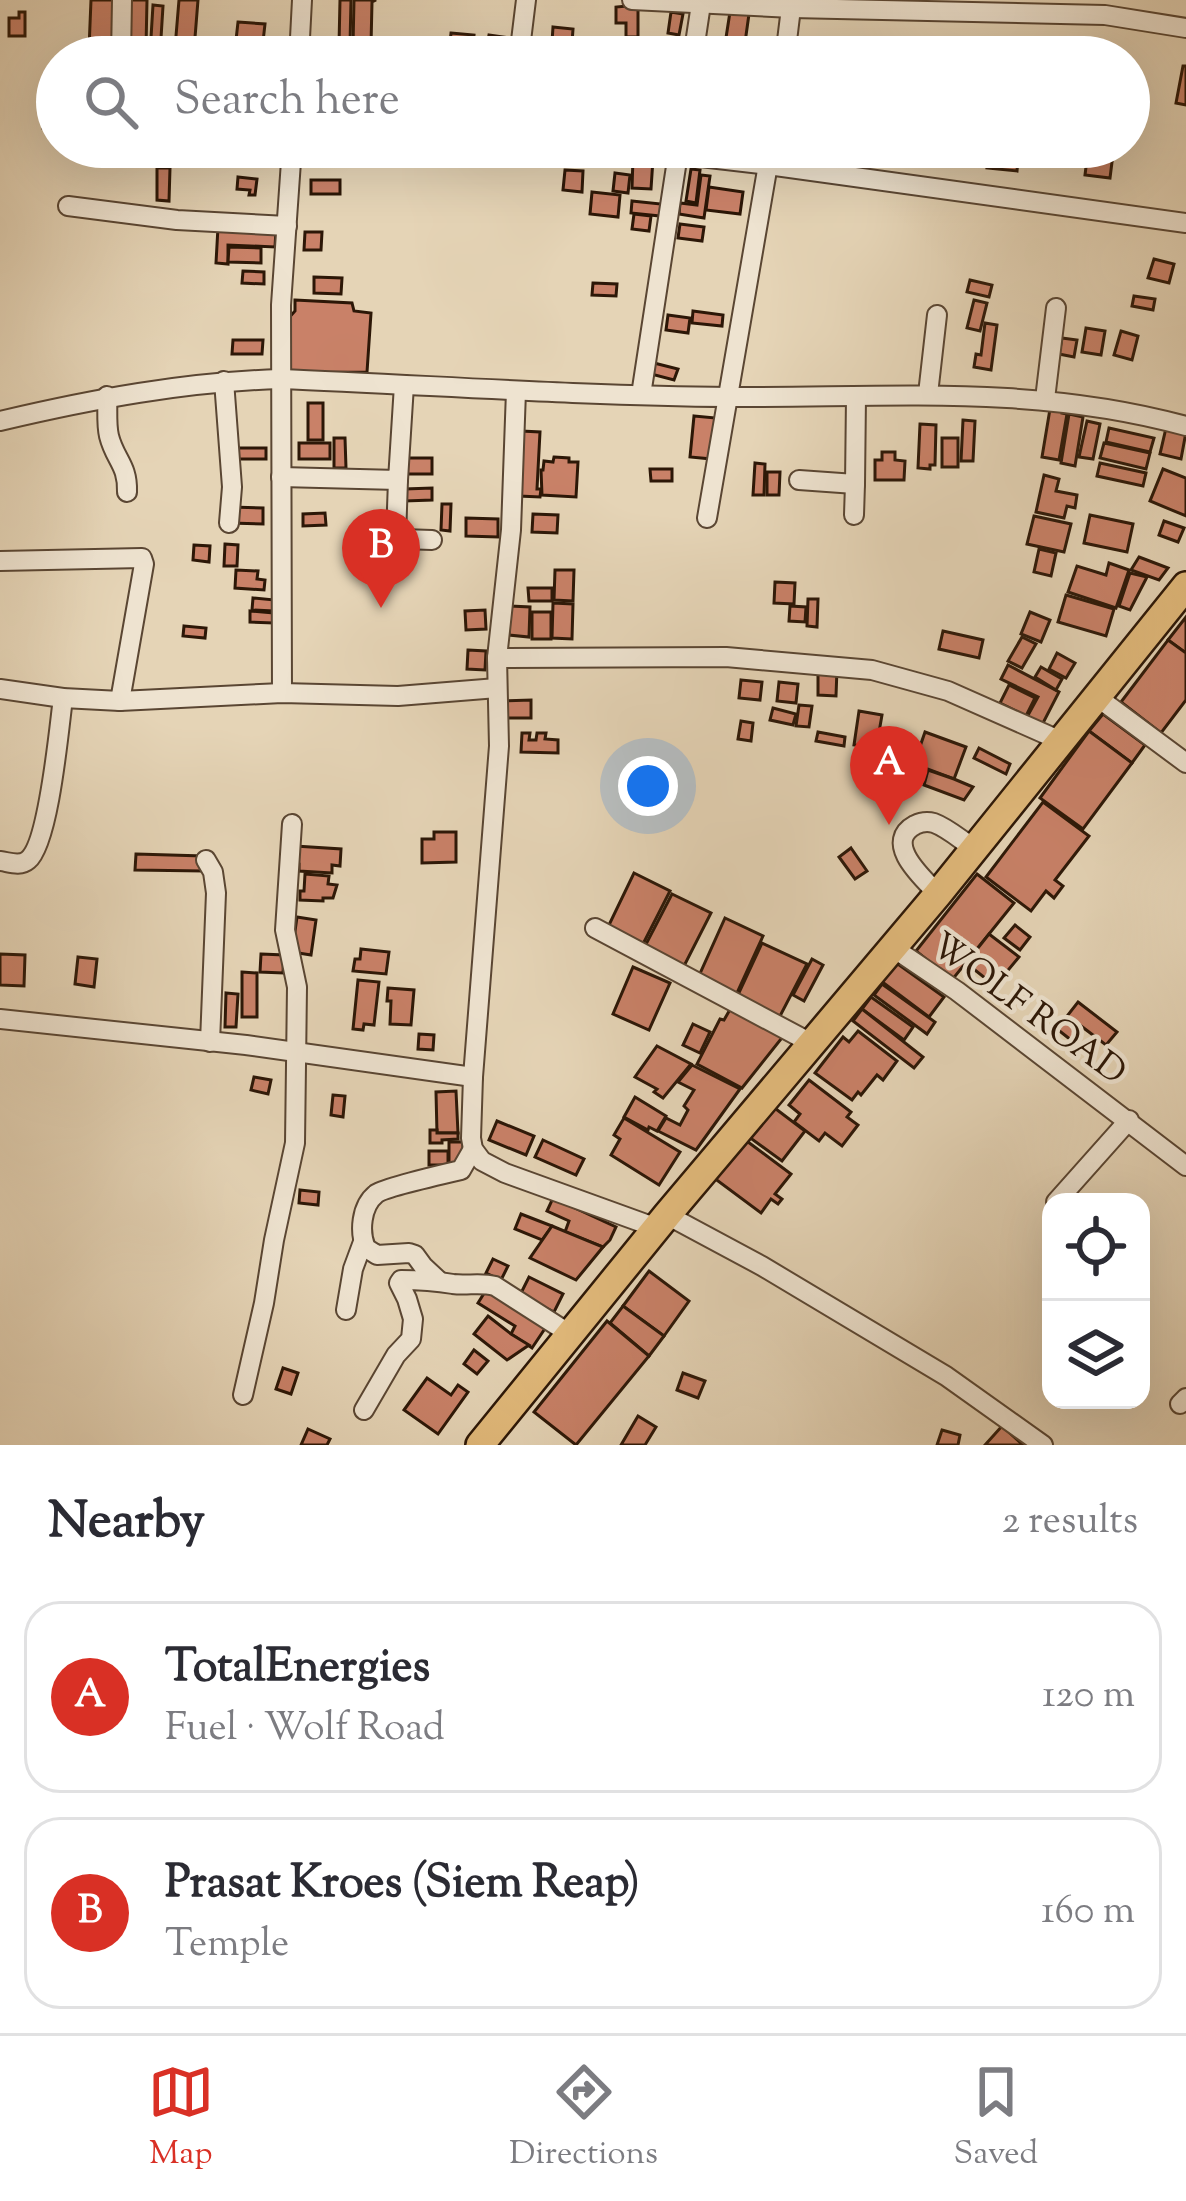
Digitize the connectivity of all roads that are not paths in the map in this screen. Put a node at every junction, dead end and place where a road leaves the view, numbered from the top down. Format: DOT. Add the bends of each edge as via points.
graph roads {
  1 [pos="122,0"];
  2 [pos="302,0"];
  3 [pos="526,0"];
  4 [pos="632,0"];
  5 [pos="701,4"];
  6 [pos="792,4"];
  7 [pos="1106,7"];
  8 [pos="1186,28"];
  9 [pos="121,36"];
  10 [pos="299,36"];
  11 [pos="522,36"];
  12 [pos="696,36"];
  13 [pos="787,36"];
  14 [pos="291,168"];
  15 [pos="676,168"];
  16 [pos="767,168"];
  17 [pos="844,168"];
  18 [pos="68,206"];
  19 [pos="1186,223"];
  20 [pos="287,226"];
  21 [pos="1056,308"];
  22 [pos="938,315"];
  23 [pos="280,380"];
  24 [pos="224,381"];
  25 [pos="404,385"];
  26 [pos="516,392"];
  27 [pos="928,394"];
  28 [pos="641,395"];
  29 [pos="107,396"];
  30 [pos="726,397"];
  31 [pos="856,397"];
  32 [pos="1045,399"];
  33 [pos="0,421"];
  34 [pos="1186,426"];
  35 [pos="281,477"];
  36 [pos="398,480"];
  37 [pos="799,480"];
  38 [pos="854,484"];
  39 [pos="128,492"];
  40 [pos="854,515"];
  41 [pos="707,518"];
  42 [pos="229,523"];
  43 [pos="396,537"];
  44 [pos="371,538"];
  45 [pos="432,540"];
  46 [pos="0,561"];
  47 [pos="1186,586"];
  48 [pos="497,658"];
  49 [pos="497,688"];
  50 [pos="0,689"];
  51 [pos="282,693"];
  52 [pos="1096,697"];
  53 [pos="63,698"];
  54 [pos="120,701"];
  55 [pos="1061,741"];
  56 [pos="1186,764"];
  57 [pos="292,824"];
  58 [pos="975,849"];
  59 [pos="206,860"];
  60 [pos="0,861"];
  61 [pos="938,894"];
  62 [pos="595,928"];
  63 [pos="892,947"];
  64 [pos="0,1019"];
  65 [pos="210,1042"];
  66 [pos="811,1043"];
  67 [pos="297,1052"];
  68 [pos="473,1077"];
  69 [pos="1130,1120"];
  70 [pos="473,1149"];
  71 [pos="1186,1166"];
  72 [pos="1064,1193"];
  73 [pos="662,1222"];
  74 [pos="370,1248"];
  75 [pos="400,1280"];
  76 [pos="438,1280"];
  77 [pos="346,1310"];
  78 [pos="570,1334"];
  79 [pos="243,1395"];
  80 [pos="364,1410"];
  81 [pos="480,1445"];
  82 [pos="1043,1445"];
  1 -- 9 [label="street"];
  2 -- 10 [label="street"];
  3 -- 11 [label="street"];
  4 -- 5 [label="street"];
  5 -- 6 [label="street"];
  5 -- 12 [label="street"];
  6 -- 7 [label="street"];
  6 -- 13 [label="street"];
  7 -- 8 [label="street"];
  14 -- 20 [label="street"];
  15 -- 28 [label="street"];
  16 -- 30 [label="street"];
  17 -- 19 [label="street"];
  18 -- 20 [label="street"];
  20 -- 23 [label="street"];
  21 -- 32 [label="street"];
  22 -- 27 [label="street"];
  23 -- 24 [label="street"];
  23 -- 25 [label="street"];
  23 -- 35 [label="street"];
  24 -- 29 [label="street"];
  24 -- 42 [label="street"];
  25 -- 26 [label="street"];
  25 -- 36 [label="street"];
  26 -- 28 [label="street"];
  26 -- 48 [label="street"];
  27 -- 31 [label="street"];
  27 -- 32 [label="street"];
  28 -- 30 [label="street"];
  29 -- 33 [label="street"];
  29 -- 39 [label="street" via="108,429"];
  30 -- 31 [label="street"];
  30 -- 41 [label="street"];
  31 -- 38 [label="street"];
  32 -- 34 [label="street"];
  35 -- 36 [label="street"];
  35 -- 51 [label="street"];
  36 -- 43 [label="street"];
  37 -- 38 [label="street"];
  38 -- 40 [label="street"];
  43 -- 44 [label="street"];
  43 -- 45 [label="street"];
  46 -- 54 [label="street" via="142,558"];
  47 -- 52 [label="highway"];
  48 -- 49 [label="street"];
  48 -- 55 [label="street" via="726,657 872,670 948,691"];
  49 -- 51 [label="street"];
  49 -- 68 [label="street"];
  50 -- 53 [label="street"];
  51 -- 54 [label="street"];
  52 -- 55 [label="highway"];
  52 -- 56 [label="street"];
  53 -- 54 [label="street"];
  53 -- 60 [label="street" via="37,845 28,861"];
  55 -- 58 [label="highway"];
  57 -- 67 [label="street" via="285,930 297,986"];
  58 -- 61 [label="highway"];
  58 -- 61 [label="street" via="933,823 907,832 903,851"];
  59 -- 65 [label="street" via="216,893"];
  61 -- 63 [label="highway"];
  62 -- 66 [label="street"];
  63 -- 66 [label="highway"];
  63 -- 69 [label="street, WOLF ROAD"];
  64 -- 65 [label="street"];
  65 -- 67 [label="street"];
  66 -- 73 [label="highway"];
  67 -- 68 [label="street"];
  67 -- 79 [label="street" via="293,1158"];
  68 -- 70 [label="street"];
  69 -- 71 [label="street, WOLF ROAD"];
  69 -- 72 [label="street"];
  70 -- 73 [label="street" via="505,1173"];
  70 -- 74 [label="street" via="461,1170 374,1195 361,1230"];
  73 -- 78 [label="highway"];
  73 -- 82 [label="street" via="762,1266 946,1376"];
  74 -- 75 [label="street"];
  74 -- 76 [label="street" via="416,1255"];
  74 -- 77 [label="street" via="353,1269"];
  75 -- 76 [label="street"];
  75 -- 80 [label="street" via="411,1339"];
  76 -- 78 [label="street" via="495,1286"];
  78 -- 81 [label="highway"];
}
